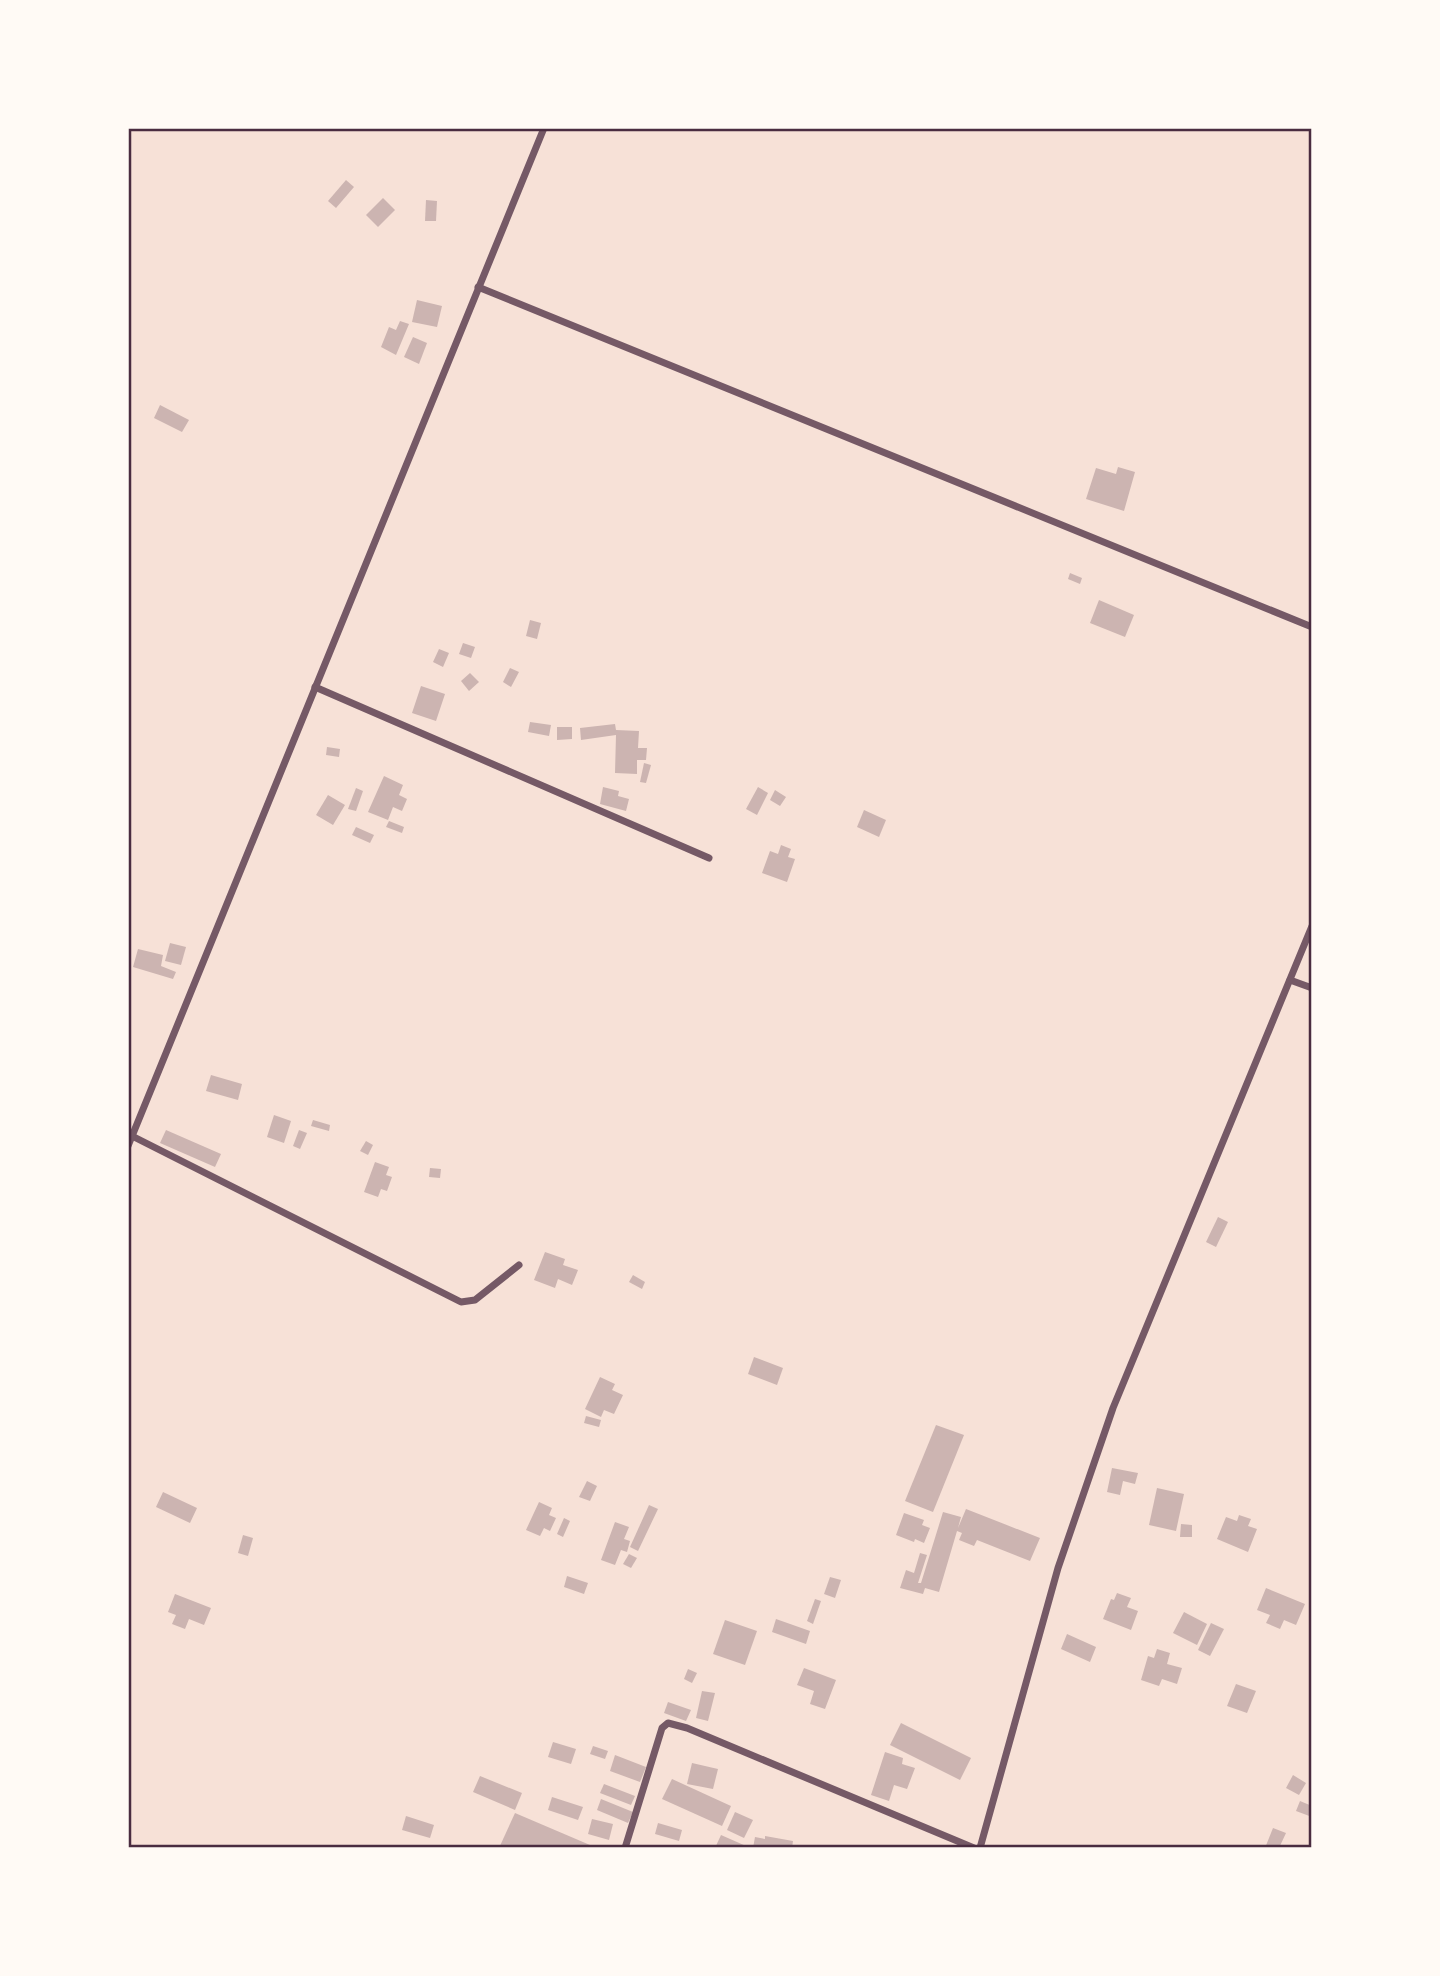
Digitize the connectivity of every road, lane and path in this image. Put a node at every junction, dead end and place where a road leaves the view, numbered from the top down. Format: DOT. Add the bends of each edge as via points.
graph roads {
  1 [pos="544,128"];
  2 [pos="478,287"];
  3 [pos="1312,627"];
  4 [pos="315,687"];
  5 [pos="709,858"];
  6 [pos="1312,926"];
  7 [pos="1290,980"];
  8 [pos="1312,988"];
  9 [pos="132,1136"];
  10 [pos="128,1146"];
  11 [pos="520,1265"];
  12 [pos="625,1848"];
  13 [pos="974,1848"];
  14 [pos="980,1848"];
  1 -- 2 [label="street"];
  2 -- 3 [label="street"];
  2 -- 4 [label="street"];
  4 -- 5 [label="street"];
  4 -- 9 [label="street"];
  6 -- 7 [label="street"];
  7 -- 8 [label="street"];
  7 -- 14 [label="street" via="1113,1408 1058,1568"];
  9 -- 10 [label="street"];
  9 -- 11 [label="street" via="461,1302 475,1300"];
  12 -- 13 [label="street" via="662,1728 668,1723"];
}
